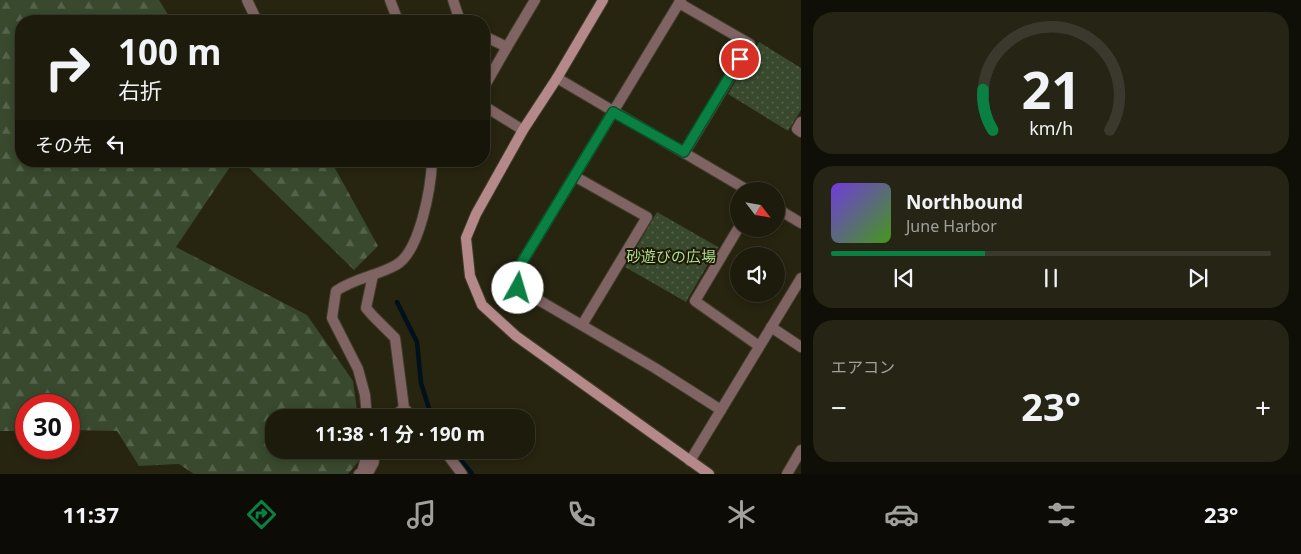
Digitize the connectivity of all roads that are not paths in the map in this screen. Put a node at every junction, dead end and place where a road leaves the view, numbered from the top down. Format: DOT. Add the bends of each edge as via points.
graph roads {
  1 [pos="247,0"];
  2 [pos="390,0"];
  3 [pos="453,0"];
  4 [pos="535,0"];
  5 [pos="603,0"];
  6 [pos="680,1"];
  7 [pos="254,15"];
  8 [pos="396,15"];
  9 [pos="458,15"];
  10 [pos="490,39"];
  11 [pos="507,48"];
  12 [pos="490,77"];
  13 [pos="557,78"];
  14 [pos="490,110"];
  15 [pos="613,112"];
  16 [pos="801,122"];
  17 [pos="523,130"];
  18 [pos="801,132"];
  19 [pos="684,152"];
  20 [pos="432,167"];
  21 [pos="574,176"];
  22 [pos="734,182"];
  23 [pos="785,213"];
  24 [pos="801,223"];
  25 [pos="732,238"];
  26 [pos="373,275"];
  27 [pos="801,278"];
  28 [pos="582,325"];
  29 [pos="771,327"];
  30 [pos="759,346"];
  31 [pos="801,347"];
  32 [pos="404,408"];
  33 [pos="366,409"];
  34 [pos="721,410"];
  35 [pos="801,450"];
  36 [pos="365,459"];
  37 [pos="375,459"];
  38 [pos="451,459"];
  39 [pos="690,461"];
  40 [pos="360,473"];
  41 [pos="462,474"];
  42 [pos="709,474"];
  43 [pos="787,474"];
  1 -- 7 [label="street"];
  2 -- 8 [label="street"];
  3 -- 9 [label="street"];
  4 -- 11 [label="street"];
  5 -- 13 [label="street"];
  6 -- 15 [label="street"];
  6 -- 19 [label="street" via="750,44"];
  10 -- 11 [label="street"];
  11 -- 12 [label="street"];
  13 -- 15 [label="street"];
  13 -- 17 [label="street"];
  14 -- 17 [label="street"];
  15 -- 19 [label="street"];
  15 -- 21 [label="street"];
  16 -- 18 [label="street" via="797,129"];
  17 -- 39 [label="street" via="466,238 470,276 482,305 516,336"];
  19 -- 22 [label="street"];
  20 -- 26 [label="street" via="425,211 407,256 398,264"];
  21 -- 28 [label="street" via="516,272 518,288"];
  21 -- 28 [label="street" via="647,217"];
  23 -- 24 [label="street"];
  25 -- 30 [label="street" via="695,301"];
  26 -- 32 [label="street" via="366,308 396,338"];
  26 -- 33 [label="street" via="336,291 332,318 358,369"];
  27 -- 29 [label="street"];
  28 -- 34 [label="street"];
  29 -- 30 [label="street"];
  29 -- 31 [label="street"];
  30 -- 34 [label="street"];
  34 -- 39 [label="street"];
  35 -- 43 [label="street"];
  36 -- 40 [label="street"];
  37 -- 40 [label="lane" via="369,472"];
  38 -- 41 [label="street"];
  39 -- 42 [label="street"];
}
